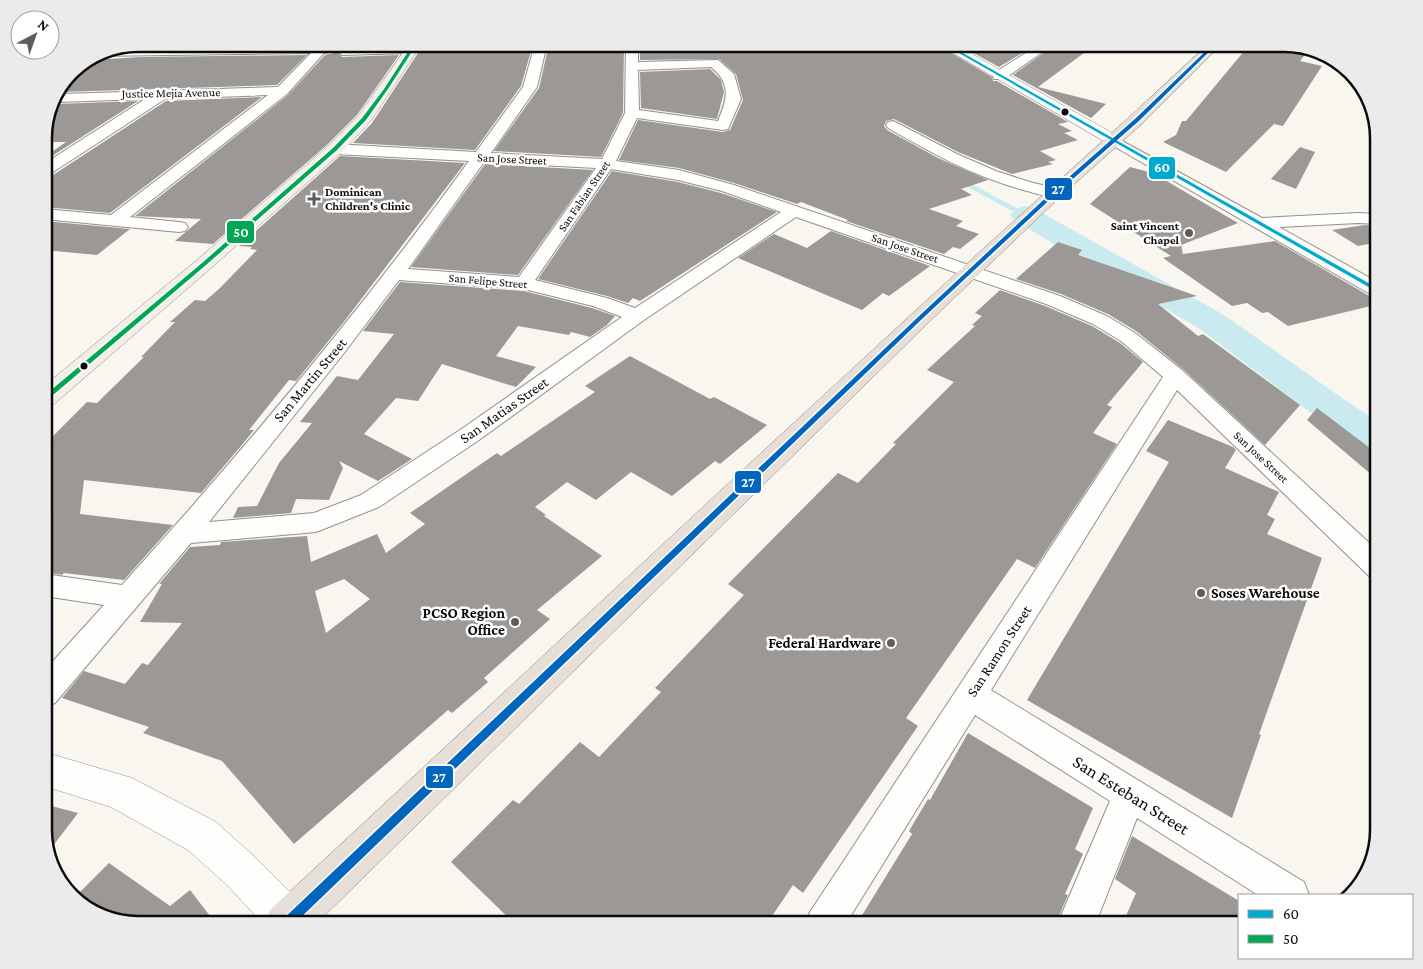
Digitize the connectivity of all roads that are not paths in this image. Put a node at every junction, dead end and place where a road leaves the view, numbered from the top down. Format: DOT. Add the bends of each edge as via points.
graph roads {
  1 [pos="320,52"];
  2 [pos="409,52"];
  3 [pos="539,52"];
  4 [pos="632,52"];
  5 [pos="958,52"];
  6 [pos="1036,52"];
  7 [pos="1207,52"];
  8 [pos="633,66"];
  9 [pos="999,76"];
  10 [pos="282,91"];
  11 [pos="163,94"];
  12 [pos="63,98"];
  13 [pos="632,113"];
  14 [pos="893,125"];
  15 [pos="1115,140"];
  16 [pos="335,150"];
  17 [pos="479,157"];
  18 [pos="607,164"];
  19 [pos="53,165"];
  20 [pos="1053,194"];
  21 [pos="794,210"];
  22 [pos="53,215"];
  23 [pos="1370,219"];
  24 [pos="116,220"];
  25 [pos="1258,223"];
  26 [pos="179,227"];
  27 [pos="972,271"];
  28 [pos="394,274"];
  29 [pos="524,283"];
  30 [pos="1370,286"];
  31 [pos="637,316"];
  32 [pos="1176,376"];
  33 [pos="53,391"];
  34 [pos="184,534"];
  35 [pos="1370,559"];
  36 [pos="53,586"];
  37 [pos="127,597"];
  38 [pos="53,683"];
  39 [pos="971,695"];
  40 [pos="53,772"];
  41 [pos="1130,793"];
  42 [pos="1289,894"];
  43 [pos="282,916"];
  44 [pos="297,916"];
  45 [pos="829,916"];
  46 [pos="1080,916"];
  1 -- 10 [label="street"];
  2 -- 16 [label="main road" via="364,119"];
  3 -- 17 [label="street, San Martin Street" via="530,87"];
  4 -- 8 [label="street, San Fabian Street"];
  5 -- 9 [label="street"];
  6 -- 9 [label="street"];
  7 -- 15 [label="highway"];
  8 -- 13 [label="street, San Fabian Street"];
  8 -- 13 [label="street" via="712,57 728,74 734,99 723,126"];
  9 -- 15 [label="street"];
  10 -- 11 [label="street, Justice Mejia Avenue"];
  10 -- 24 [label="street"];
  11 -- 12 [label="street, Justice Mejia Avenue"];
  11 -- 19 [label="street"];
  13 -- 18 [label="street, San Fabian Street"];
  14 -- 20 [label="street" via="977,171"];
  15 -- 20 [label="highway"];
  15 -- 25 [label="street"];
  16 -- 17 [label="street, San Jose Street"];
  16 -- 33 [label="main road"];
  17 -- 18 [label="street, San Jose Street"];
  17 -- 28 [label="street, San Martin Street"];
  18 -- 21 [label="street, San Jose Street" via="698,179"];
  18 -- 29 [label="street, San Fabian Street"];
  20 -- 27 [label="highway"];
  21 -- 27 [label="street, San Jose Street"];
  21 -- 31 [label="street, San Matias Street"];
  22 -- 24 [label="street"];
  23 -- 25 [label="street"];
  24 -- 26 [label="street"];
  25 -- 30 [label="street"];
  27 -- 32 [label="street, San Jose Street" via="1100,320 1128,337"];
  27 -- 44 [label="highway"];
  28 -- 29 [label="street, San Felipe Street"];
  28 -- 34 [label="street, San Martin Street" via="334,353"];
  29 -- 31 [label="street, San Felipe Street" via="600,302"];
  31 -- 34 [label="street, San Matias Street" via="370,501 316,522"];
  32 -- 35 [label="street, San Jose Street"];
  32 -- 39 [label="street, San Ramon Street"];
  34 -- 37 [label="street, San Martin Street"];
  36 -- 37 [label="street"];
  37 -- 38 [label="street, San Martin Street"];
  39 -- 41 [label="street, San Esteban Street"];
  39 -- 45 [label="street, San Ramon Street"];
  40 -- 43 [label="street" via="119,791 202,836 242,872"];
  41 -- 42 [label="street, San Esteban Street"];
  41 -- 46 [label="street"];
}
